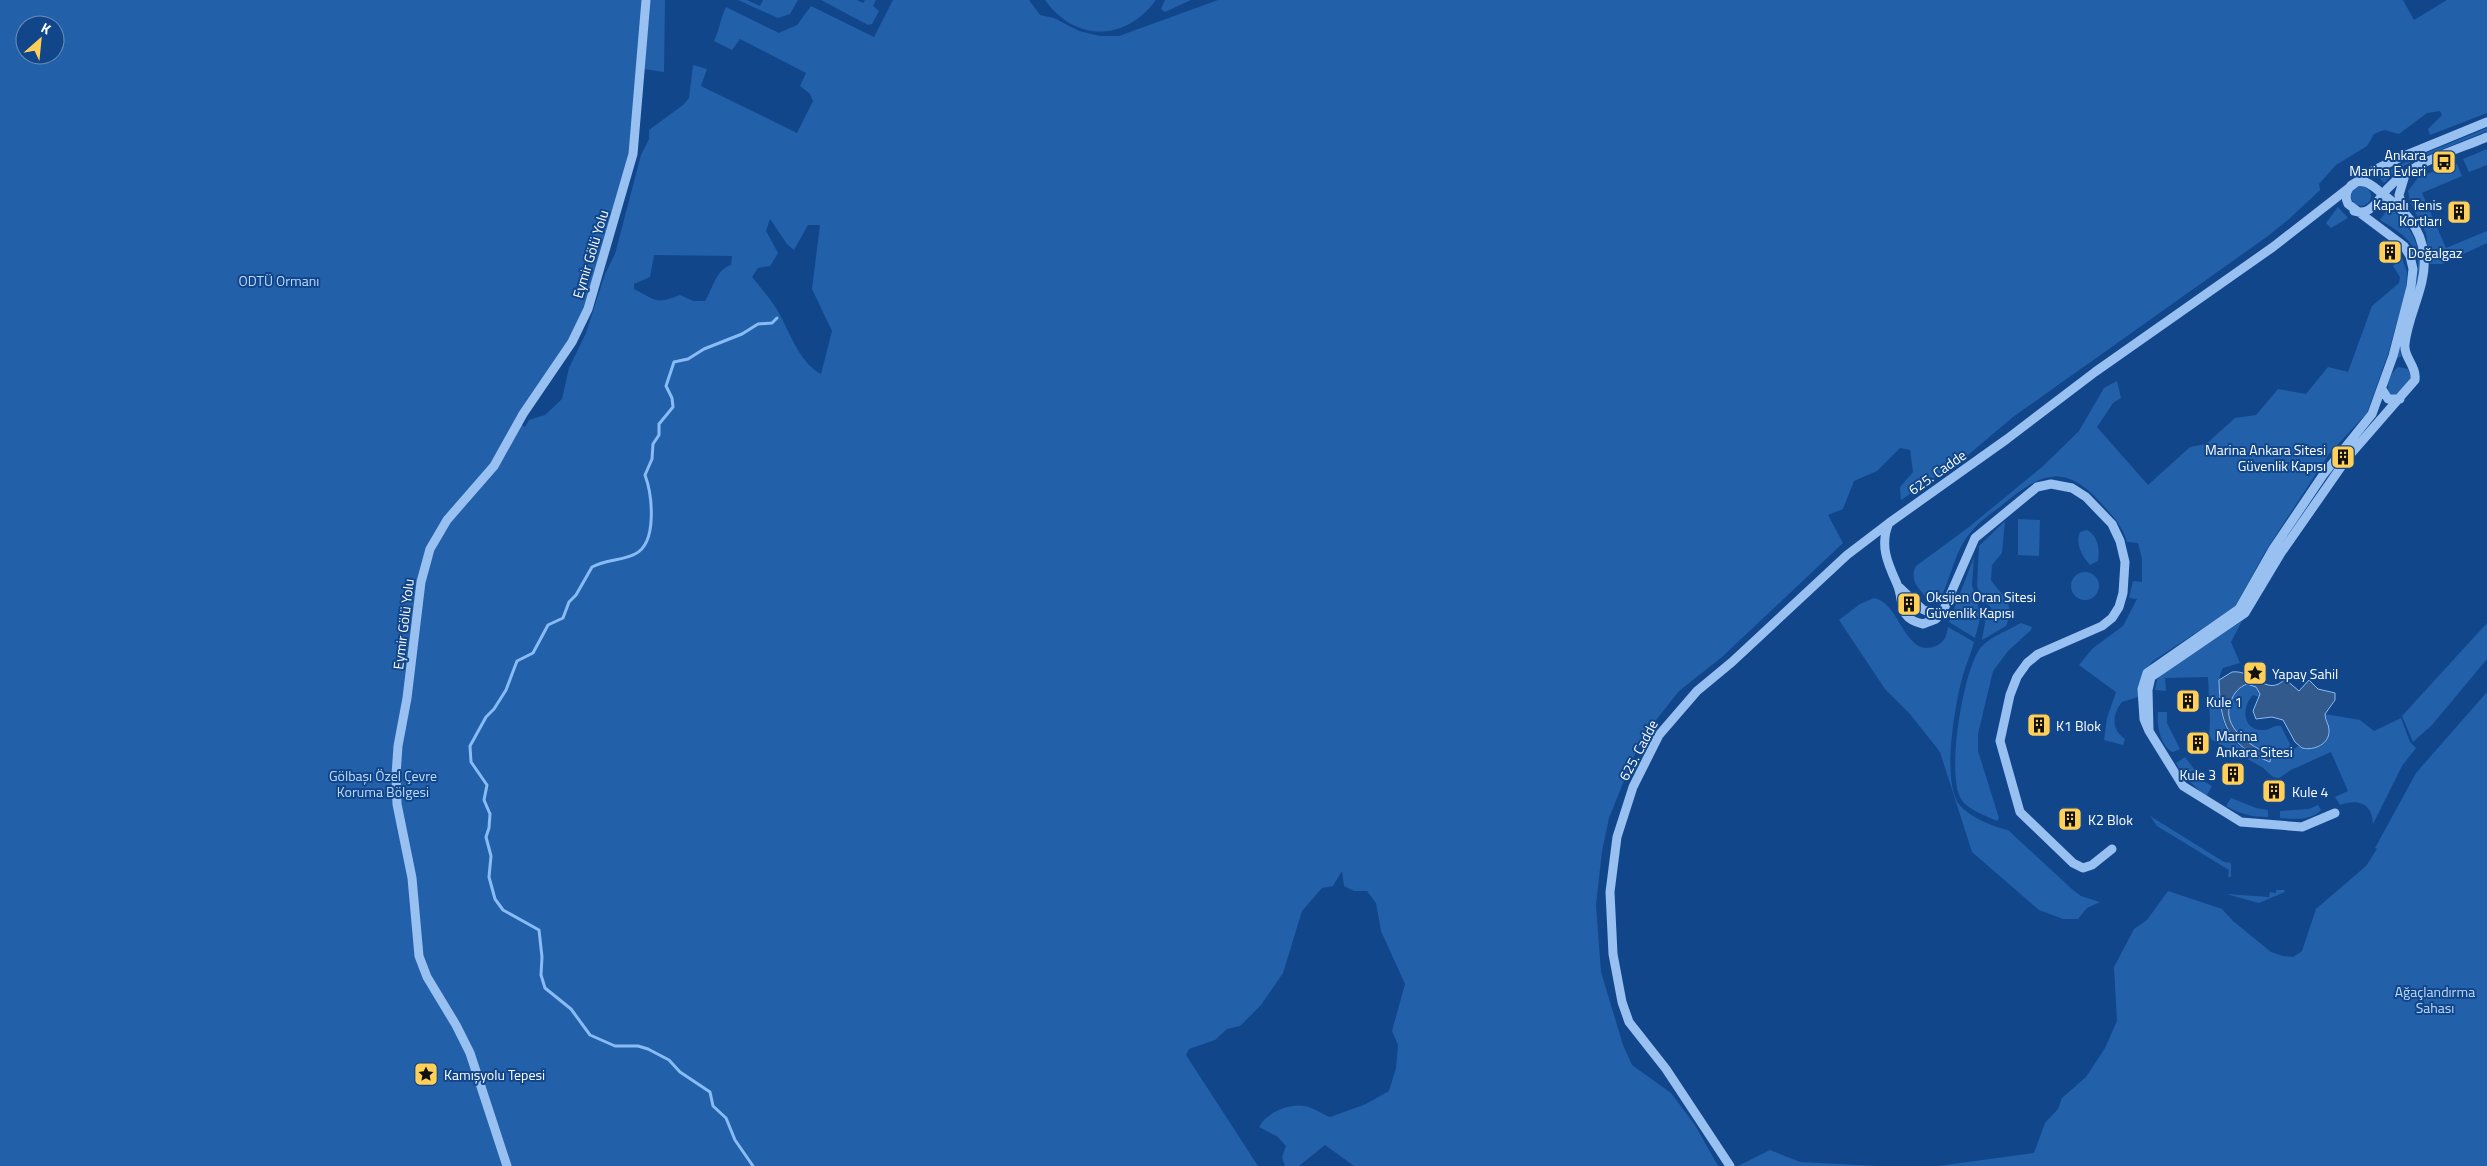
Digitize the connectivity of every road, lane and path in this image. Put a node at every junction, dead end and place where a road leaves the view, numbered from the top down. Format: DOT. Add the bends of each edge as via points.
graph roads {
  1 [pos="646,0"];
  2 [pos="2487,122"];
  3 [pos="2487,137"];
  4 [pos="2408,171"];
  5 [pos="2350,186"];
  6 [pos="2383,194"];
  7 [pos="2328,204"];
  8 [pos="2352,210"];
  9 [pos="2403,210"];
  10 [pos="2412,365"];
  11 [pos="2389,368"];
  12 [pos="2382,389"];
  13 [pos="2400,399"];
  14 [pos="1889,523"];
  15 [pos="1898,586"];
  16 [pos="1944,609"];
  17 [pos="2148,731"];
  18 [pos="2335,813"];
  19 [pos="2112,849"];
  20 [pos="507,1166"];
  21 [pos="1730,1166"];
  1 -- 20 [label="street, Eymir Gölü Yolu" via="633,154 588,309 572,342 523,414 494,466 447,520 430,549 419,590 397,754 397,804 412,878 419,956 426,977 470,1053"];
  2 -- 5 [label="street, 625. Cadde" via="2385,163"];
  3 -- 4 [label="street"];
  4 -- 6 [label="street"];
  4 -- 9 [label="street" via="2399,190"];
  5 -- 6 [label="street" via="2363,182"];
  5 -- 7 [label="street, 625. Cadde"];
  5 -- 8 [label="street" via="2346,197"];
  6 -- 8 [label="street" via="2369,210 2361,213"];
  6 -- 9 [label="street"];
  7 -- 8 [label="street" via="2337,202"];
  7 -- 14 [label="street, 625. Cadde"];
  8 -- 11 [label="street" via="2401,243 2412,263 2411,287"];
  9 -- 10 [label="street" via="2418,233 2424,256 2424,272 2404,347"];
  10 -- 11 [label="street" via="2402,362"];
  10 -- 13 [label="street" via="2415,380"];
  11 -- 12 [label="street"];
  12 -- 13 [label="street" via="2388,399"];
  12 -- 17 [label="street" via="2369,419 2323,475 2273,549 2239,609 2144,677 2143,711"];
  13 -- 17 [label="street" via="2348,457 2281,553 2245,613 2151,677"];
  14 -- 15 [label="street" via="1885,535 1886,555"];
  14 -- 21 [label="street, 625. Cadde" via="1847,555 1676,712 1642,766 1617,837 1610,892 1613,954 1622,1002 1629,1022 1666,1069"];
  15 -- 16 [label="street" via="1930,614"];
  15 -- 16 [label="street" via="1902,609 1911,618 1924,624 1936,619"];
  16 -- 19 [label="street" via="1974,538 2037,487 2058,484 2072,488 2086,497 2112,524 2125,562 2124,594 2119,607 2102,626 2038,654 2027,663 2011,690 2000,740 2017,807 2026,818 2073,863 2083,868"];
  17 -- 18 [label="street" via="2183,786 2241,822 2302,827"];
}
